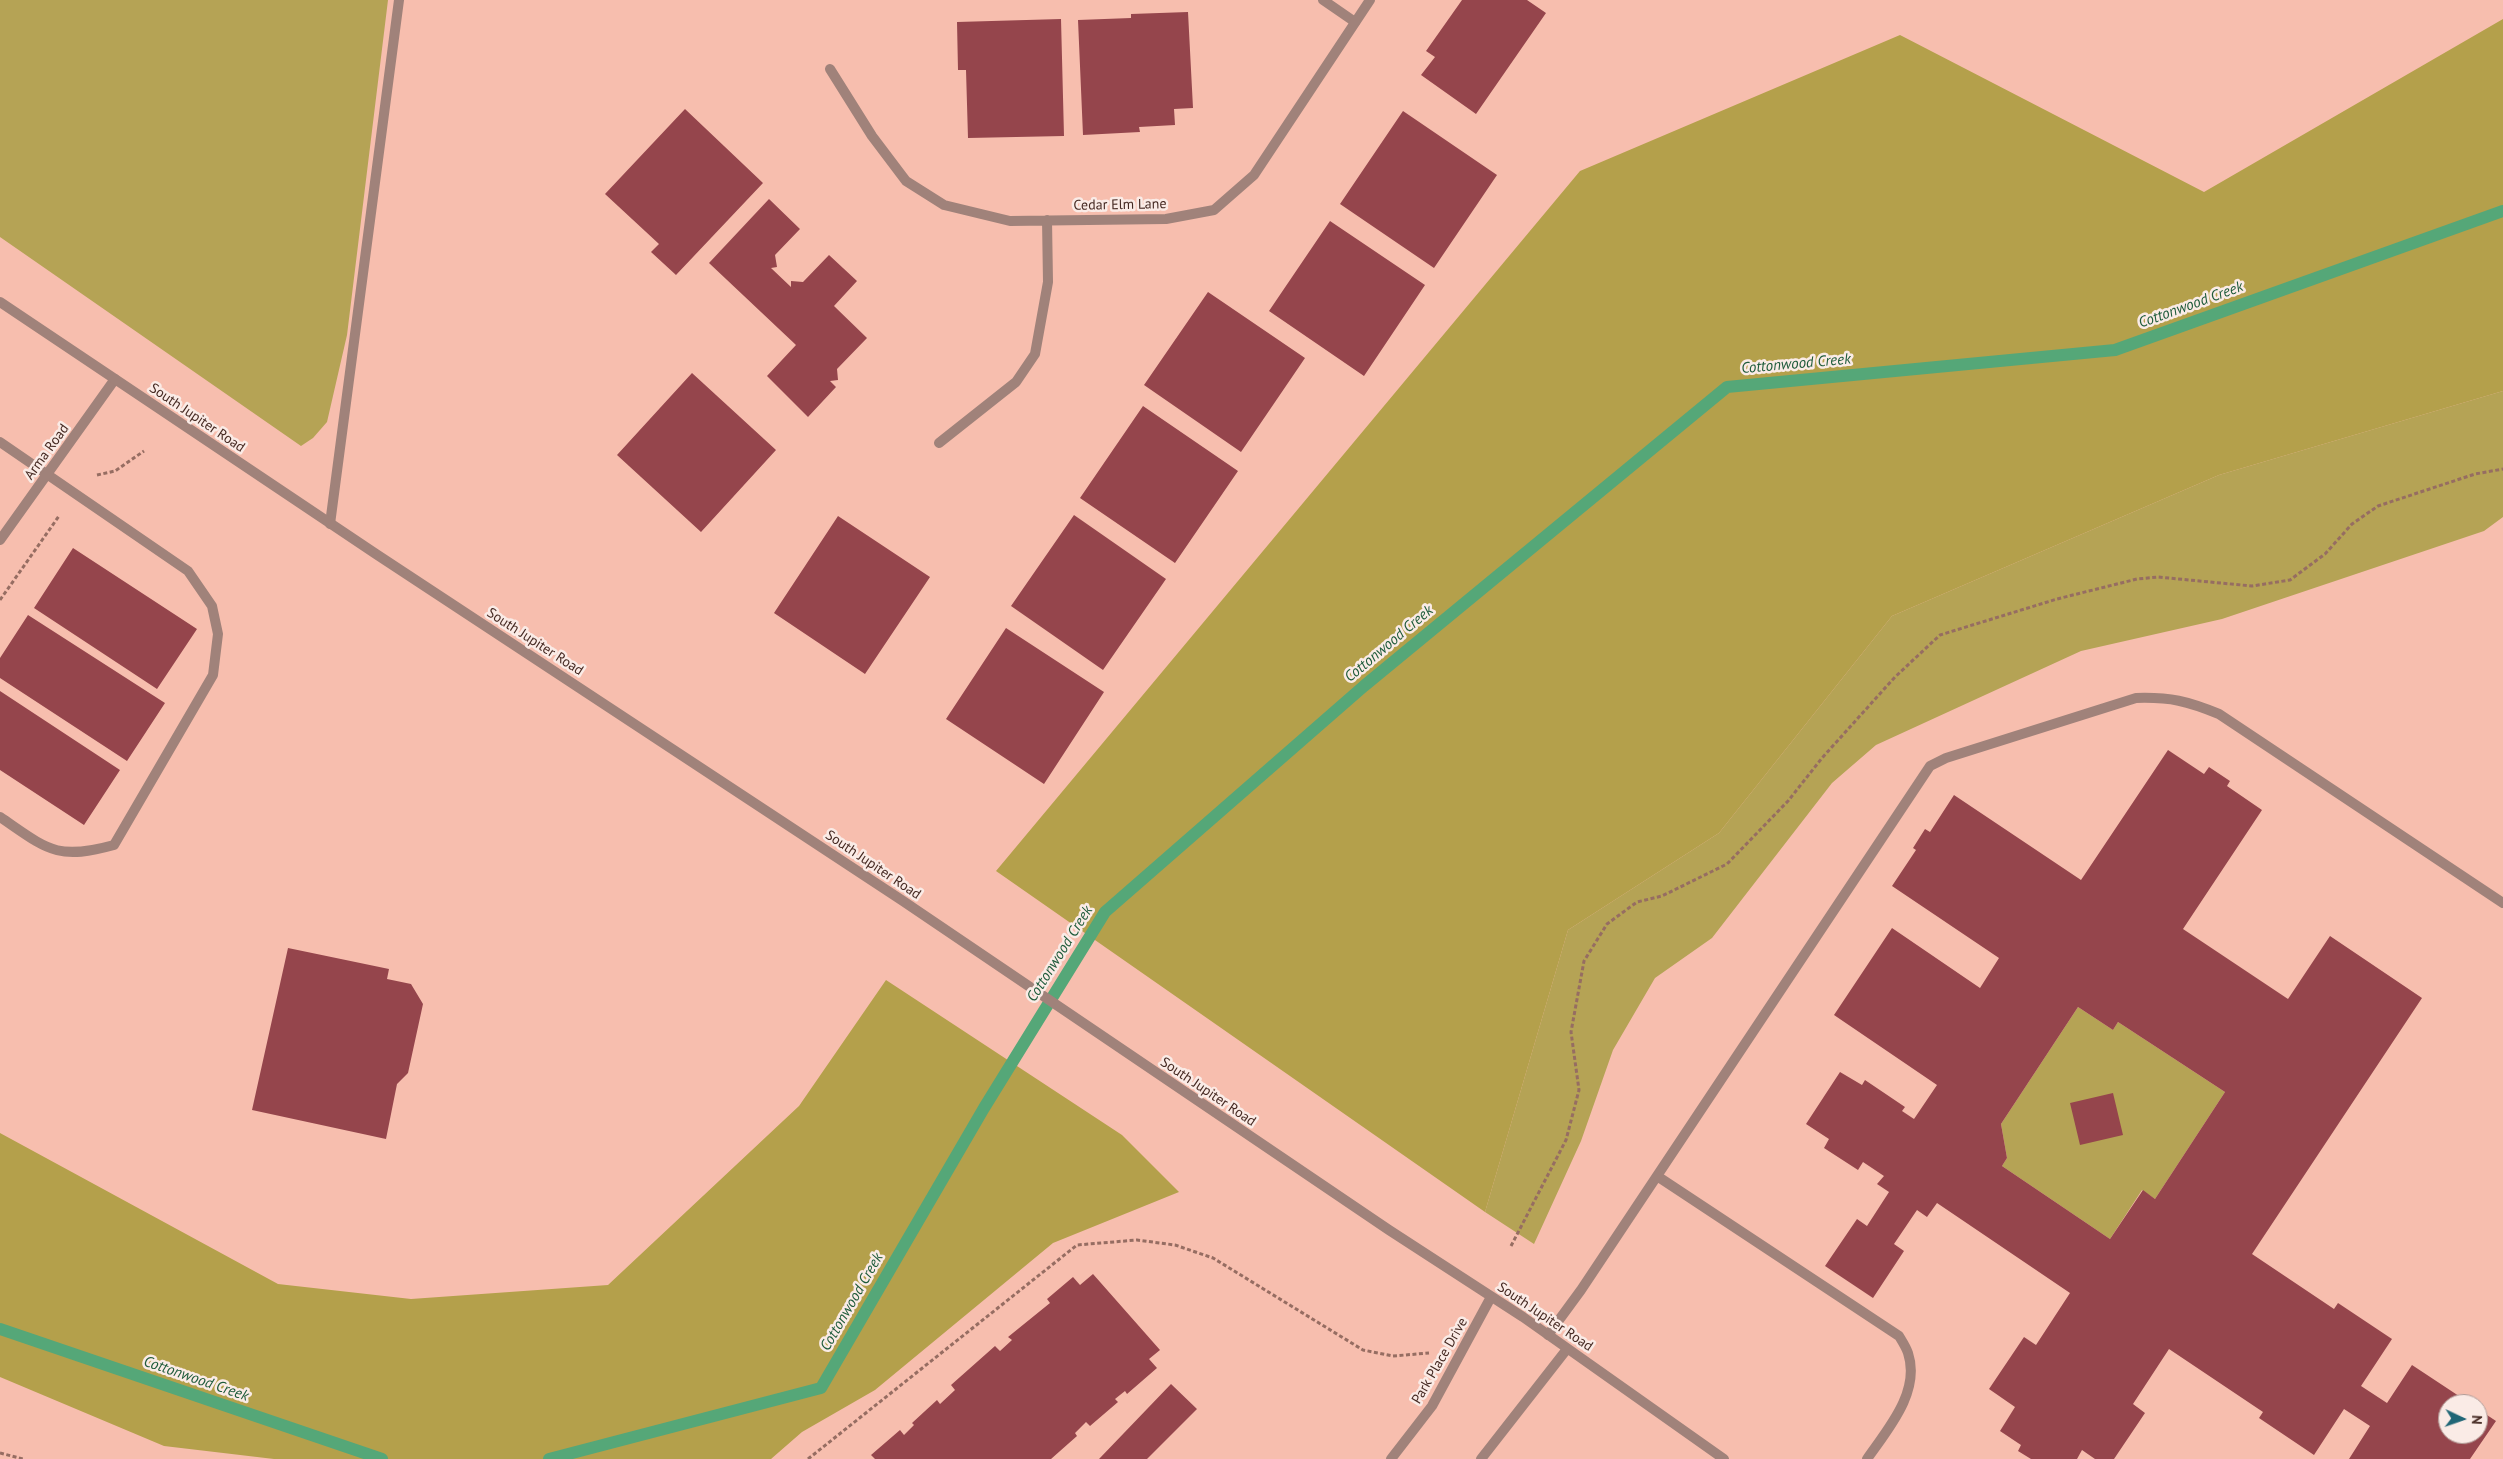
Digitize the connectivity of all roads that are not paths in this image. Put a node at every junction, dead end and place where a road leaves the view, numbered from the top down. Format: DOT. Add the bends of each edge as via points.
graph roads {
  1 [pos="399,0"];
  2 [pos="1323,0"];
  3 [pos="1370,0"];
  4 [pos="1356,22"];
  5 [pos="830,69"];
  6 [pos="1047,220"];
  7 [pos="0,302"];
  8 [pos="115,379"];
  9 [pos="0,442"];
  10 [pos="939,443"];
  11 [pos="47,474"];
  12 [pos="330,524"];
  13 [pos="0,540"];
  14 [pos="0,817"];
  15 [pos="2503,903"];
  16 [pos="1657,1176"];
  17 [pos="1491,1297"];
  18 [pos="1548,1335"];
  19 [pos="1568,1349"];
  20 [pos="1391,1459"];
  21 [pos="1481,1459"];
  22 [pos="1724,1459"];
  23 [pos="1867,1459"];
  1 -- 12 [label="street"];
  2 -- 4 [label="street"];
  3 -- 4 [label="street, Cedar Elm Lane"];
  4 -- 6 [label="street, Cedar Elm Lane" via="1254,175 1214,210 1166,219"];
  5 -- 6 [label="street, Cedar Elm Lane" via="872,136 906,181 944,205 1010,221"];
  6 -- 10 [label="street" via="1048,282 1035,354 1016,382"];
  7 -- 8 [label="street, South Jupiter Road"];
  8 -- 11 [label="street, Arma Road"];
  8 -- 12 [label="street, South Jupiter Road"];
  9 -- 11 [label="street"];
  11 -- 13 [label="street, Arma Road"];
  11 -- 14 [label="street" via="188,571 212,606 218,634 212,674 114,845 86,853 64,853 42,846"];
  12 -- 17 [label="street, South Jupiter Road" via="903,901"];
  15 -- 16 [label="street" via="2219,714 2188,702 2161,697 2136,698 1946,758 1930,766"];
  16 -- 18 [label="street"];
  16 -- 23 [label="street" via="1899,1336 1909,1354 1910,1382 1898,1415"];
  17 -- 18 [label="street, South Jupiter Road"];
  17 -- 20 [label="street, Park Place Drive" via="1432,1406"];
  18 -- 19 [label="street, South Jupiter Road"];
  19 -- 21 [label="street"];
  19 -- 22 [label="street, South Jupiter Road"];
}
